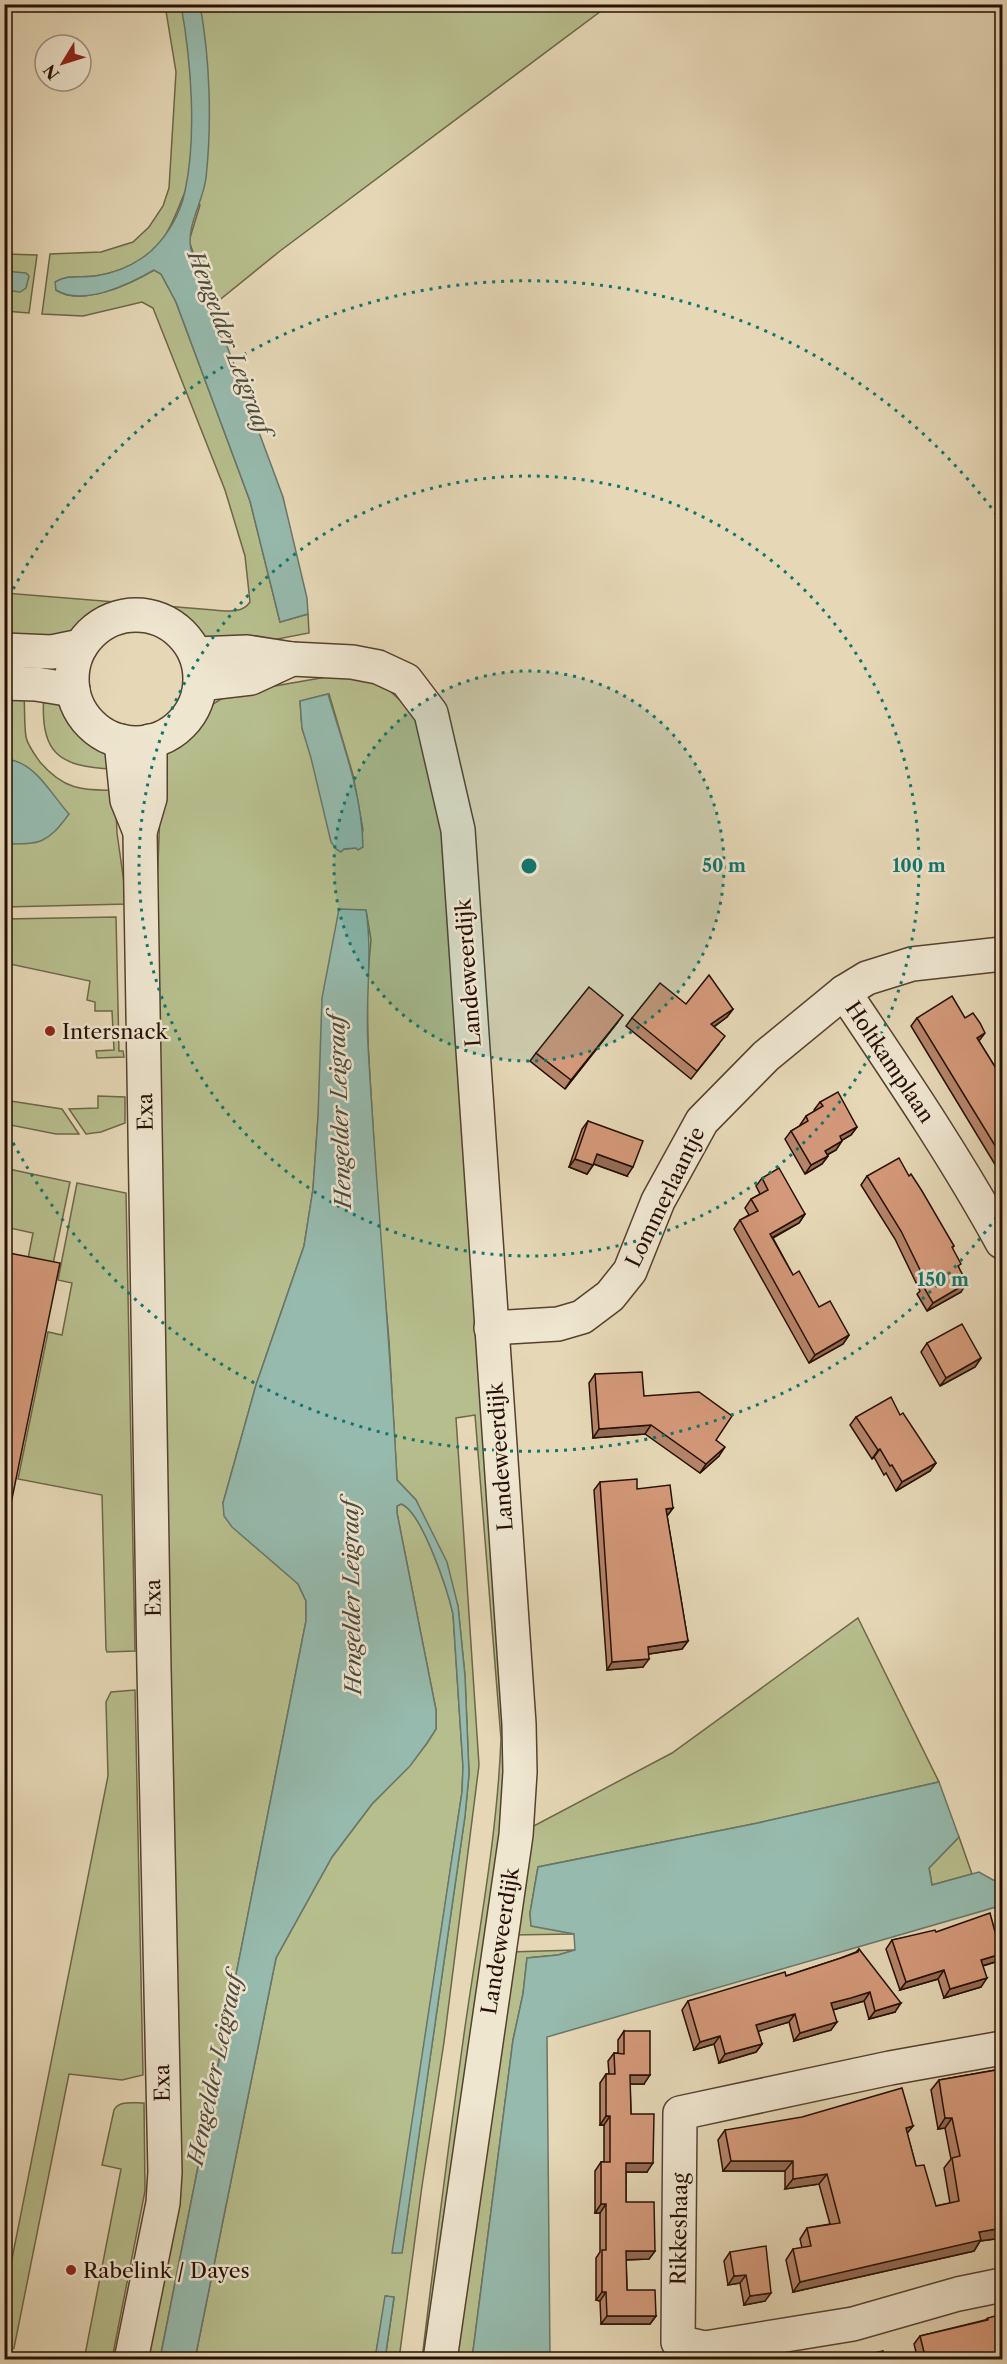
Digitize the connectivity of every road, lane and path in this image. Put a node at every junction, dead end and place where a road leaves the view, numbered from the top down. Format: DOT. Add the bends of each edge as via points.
graph roads {
  1 [pos="81,645"];
  2 [pos="4,650"];
  3 [pos="198,669"];
  4 [pos="4,683"];
  5 [pos="73,690"];
  6 [pos="135,741"];
  7 [pos="1002,954"];
  8 [pos="844,992"];
  9 [pos="1002,1242"];
  10 [pos="491,1328"];
  11 [pos="1002,2048"];
  12 [pos="1002,2285"];
  13 [pos="131,2360"];
  14 [pos="440,2360"];
  1 -- 2 [label="street" via="52,652"];
  1 -- 3 [label="street" via="96,628 117,617 141,614 163,620 183,634"];
  1 -- 5 [label="street" via="74,660"];
  3 -- 6 [label="street" via="195,704 184,721 169,734"];
  3 -- 10 [label="street, Landeweerdijk" via="251,678 291,659 352,662 378,667 406,680 431,713 458,830"];
  4 -- 5 [label="street"];
  5 -- 6 [label="street" via="82,713 98,731"];
  6 -- 13 [label="street, Exa" via="150,798 140,832 165,2172 163,2203"];
  7 -- 8 [label="street, Holtkamplaan" via="912,964 867,978"];
  8 -- 9 [label="street, Holtkamplaan" via="930,1121"];
  8 -- 10 [label="street, Lommerlaantje" via="766,1056 702,1121 658,1201 630,1271 610,1296 582,1317 558,1324"];
  10 -- 14 [label="street, Landeweerdijk" via="520,1772 516,1835"];
  11 -- 12 [label="street, Rikkeshaag" via="680,2113 678,2342 705,2348 853,2325"];
}
